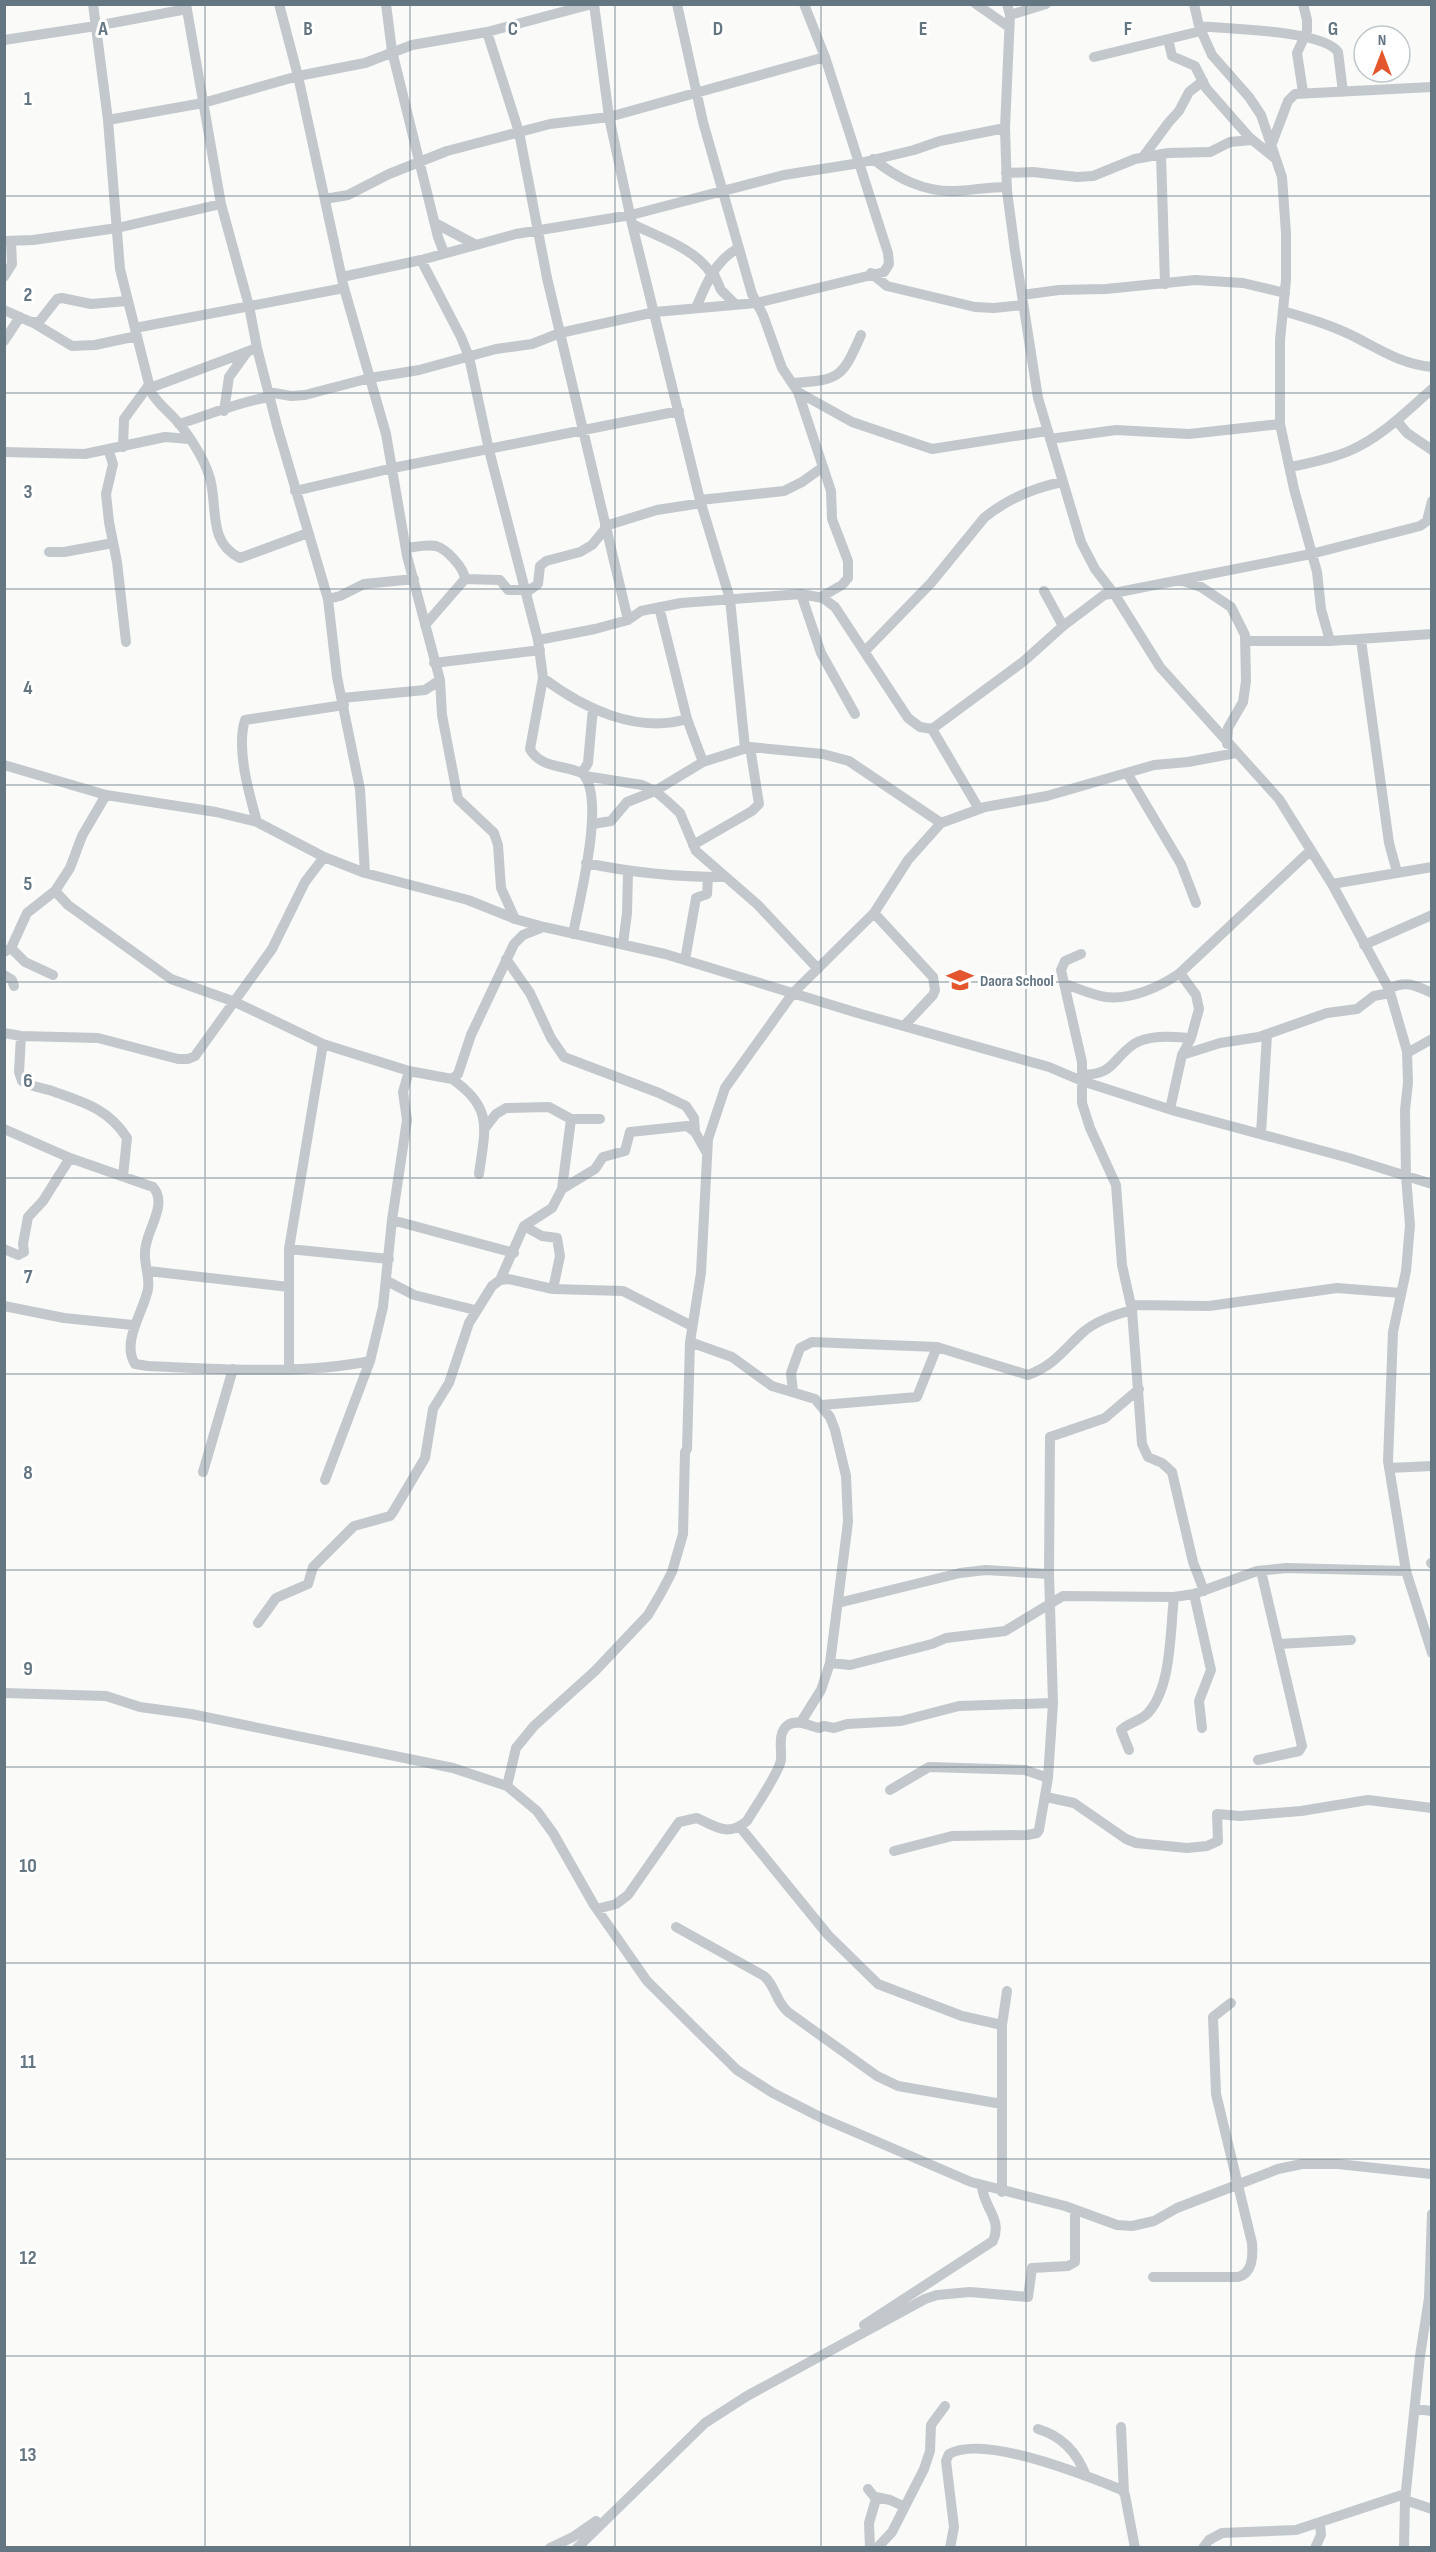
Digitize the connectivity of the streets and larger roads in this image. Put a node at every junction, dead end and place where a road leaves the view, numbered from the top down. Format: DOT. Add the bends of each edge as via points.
graph roads {
  1 [pos="93,4"];
  2 [pos="279,4"];
  3 [pos="386,4"];
  4 [pos="677,4"];
  5 [pos="804,4"];
  6 [pos="976,4"];
  7 [pos="1046,4"];
  8 [pos="1194,4"];
  9 [pos="1303,4"];
  10 [pos="596,5"];
  11 [pos="187,7"];
  12 [pos="1008,10"];
  13 [pos="96,26"];
  14 [pos="1009,27"];
  15 [pos="1200,28"];
  16 [pos="487,32"];
  17 [pos="1305,38"];
  18 [pos="1168,39"];
  19 [pos="4,40"];
  20 [pos="392,51"];
  21 [pos="825,57"];
  22 [pos="1094,57"];
  23 [pos="298,76"];
  24 [pos="1203,81"];
  25 [pos="1431,87"];
  26 [pos="696,91"];
  27 [pos="1303,92"];
  28 [pos="1343,92"];
  29 [pos="203,103"];
  30 [pos="609,117"];
  31 [pos="108,120"];
  32 [pos="1005,128"];
  33 [pos="519,132"];
  34 [pos="1252,140"];
  35 [pos="1271,146"];
  36 [pos="1161,154"];
  37 [pos="1143,157"];
  38 [pos="873,159"];
  39 [pos="1276,159"];
  40 [pos="418,161"];
  41 [pos="860,163"];
  42 [pos="1006,173"];
  43 [pos="1007,187"];
  44 [pos="721,190"];
  45 [pos="325,199"];
  46 [pos="221,204"];
  47 [pos="631,219"];
  48 [pos="435,222"];
  49 [pos="117,228"];
  50 [pos="537,231"];
  51 [pos="8,241"];
  52 [pos="476,245"];
  53 [pos="738,248"];
  54 [pos="444,253"];
  55 [pos="421,260"];
  56 [pos="871,273"];
  57 [pos="713,274"];
  58 [pos="4,277"];
  59 [pos="343,282"];
  60 [pos="1165,284"];
  61 [pos="1285,292"];
  62 [pos="1023,300"];
  63 [pos="127,302"];
  64 [pos="756,303"];
  65 [pos="735,304"];
  66 [pos="249,306"];
  67 [pos="696,308"];
  68 [pos="4,310"];
  69 [pos="1283,310"];
  70 [pos="655,312"];
  71 [pos="20,317"];
  72 [pos="32,322"];
  73 [pos="136,332"];
  74 [pos="560,333"];
  75 [pos="861,335"];
  76 [pos="4,341"];
  77 [pos="252,350"];
  78 [pos="469,357"];
  79 [pos="1431,367"];
  80 [pos="370,378"];
  81 [pos="150,386"];
  82 [pos="795,388"];
  83 [pos="1431,389"];
  84 [pos="269,394"];
  85 [pos="224,411"];
  86 [pos="679,411"];
  87 [pos="1396,421"];
  88 [pos="179,424"];
  89 [pos="1280,424"];
  90 [pos="584,429"];
  91 [pos="1049,435"];
  92 [pos="189,439"];
  93 [pos="123,447"];
  94 [pos="108,449"];
  95 [pos="489,450"];
  96 [pos="1431,450"];
  97 [pos="4,452"];
  98 [pos="823,467"];
  99 [pos="1290,467"];
  100 [pos="393,468"];
  101 [pos="1062,482"];
  102 [pos="295,491"];
  103 [pos="701,501"];
  104 [pos="1431,501"];
  105 [pos="605,527"];
  106 [pos="308,533"];
  107 [pos="113,543"];
  108 [pos="406,548"];
  109 [pos="49,552"];
  110 [pos="1311,554"];
  111 [pos="414,579"];
  112 [pos="465,579"];
  113 [pos="1176,580"];
  114 [pos="527,591"];
  115 [pos="1044,591"];
  116 [pos="801,594"];
  117 [pos="1115,594"];
  118 [pos="821,597"];
  119 [pos="328,599"];
  120 [pos="730,599"];
  121 [pos="659,607"];
  122 [pos="628,620"];
  123 [pos="425,625"];
  124 [pos="1063,626"];
  125 [pos="1431,634"];
  126 [pos="1361,640"];
  127 [pos="1245,641"];
  128 [pos="1330,641"];
  129 [pos="126,642"];
  130 [pos="539,645"];
  131 [pos="865,651"];
  132 [pos="434,663"];
  133 [pos="543,678"];
  134 [pos="440,680"];
  135 [pos="343,701"];
  136 [pos="593,708"];
  137 [pos="855,714"];
  138 [pos="687,719"];
  139 [pos="932,729"];
  140 [pos="1227,744"];
  141 [pos="747,747"];
  142 [pos="1236,753"];
  143 [pos="703,762"];
  144 [pos="4,765"];
  145 [pos="1127,773"];
  146 [pos="584,774"];
  147 [pos="655,791"];
  148 [pos="106,795"];
  149 [pos="979,808"];
  150 [pos="257,822"];
  151 [pos="940,823"];
  152 [pos="593,824"];
  153 [pos="693,845"];
  154 [pos="1311,850"];
  155 [pos="324,857"];
  156 [pos="586,863"];
  157 [pos="1431,867"];
  158 [pos="628,872"];
  159 [pos="1397,872"];
  160 [pos="365,873"];
  161 [pos="708,877"];
  162 [pos="725,877"];
  163 [pos="1332,884"];
  164 [pos="55,891"];
  165 [pos="1196,903"];
  166 [pos="874,913"];
  167 [pos="1431,915"];
  168 [pos="515,919"];
  169 [pos="544,927"];
  170 [pos="573,934"];
  171 [pos="623,945"];
  172 [pos="1364,945"];
  173 [pos="6,952"];
  174 [pos="1081,954"];
  175 [pos="506,959"];
  176 [pos="685,960"];
  177 [pos="818,969"];
  178 [pos="1180,973"];
  179 [pos="4,975"];
  180 [pos="53,975"];
  181 [pos="1065,984"];
  182 [pos="14,986"];
  183 [pos="1390,991"];
  184 [pos="793,993"];
  185 [pos="1431,993"];
  186 [pos="235,1002"];
  187 [pos="904,1026"];
  188 [pos="4,1033"];
  189 [pos="1267,1035"];
  190 [pos="21,1036"];
  191 [pos="1191,1038"];
  192 [pos="1431,1039"];
  193 [pos="323,1044"];
  194 [pos="1407,1053"];
  195 [pos="1182,1055"];
  196 [pos="409,1071"];
  197 [pos="1082,1078"];
  198 [pos="452,1079"];
  199 [pos="1170,1109"];
  200 [pos="571,1119"];
  201 [pos="600,1119"];
  202 [pos="4,1128"];
  203 [pos="485,1128"];
  204 [pos="695,1132"];
  205 [pos="1261,1134"];
  206 [pos="707,1154"];
  207 [pos="70,1158"];
  208 [pos="479,1174"];
  209 [pos="123,1176"];
  210 [pos="1406,1177"];
  211 [pos="1431,1184"];
  212 [pos="562,1189"];
  213 [pos="392,1220"];
  214 [pos="524,1226"];
  215 [pos="4,1249"];
  216 [pos="289,1249"];
  217 [pos="514,1253"];
  218 [pos="389,1259"];
  219 [pos="148,1271"];
  220 [pos="500,1280"];
  221 [pos="387,1281"];
  222 [pos="289,1287"];
  223 [pos="553,1289"];
  224 [pos="1401,1293"];
  225 [pos="4,1306"];
  226 [pos="1132,1308"];
  227 [pos="475,1310"];
  228 [pos="133,1324"];
  229 [pos="692,1326"];
  230 [pos="690,1342"];
  231 [pos="938,1347"];
  232 [pos="370,1361"];
  233 [pos="289,1368"];
  234 [pos="233,1369"];
  235 [pos="1139,1389"];
  236 [pos="793,1392"];
  237 [pos="822,1405"];
  238 [pos="1431,1466"];
  239 [pos="1389,1468"];
  240 [pos="203,1472"];
  241 [pos="325,1480"];
  242 [pos="1261,1570"];
  243 [pos="1406,1571"];
  244 [pos="1049,1574"];
  245 [pos="1199,1592"];
  246 [pos="1174,1597"];
  247 [pos="838,1604"];
  248 [pos="1050,1604"];
  249 [pos="258,1623"];
  250 [pos="1429,1637"];
  251 [pos="1350,1640"];
  252 [pos="1278,1644"];
  253 [pos="1431,1653"];
  254 [pos="830,1663"];
  255 [pos="4,1693"];
  256 [pos="1053,1703"];
  257 [pos="801,1722"];
  258 [pos="1202,1728"];
  259 [pos="1129,1750"];
  260 [pos="1258,1760"];
  261 [pos="1048,1778"];
  262 [pos="507,1786"];
  263 [pos="890,1790"];
  264 [pos="1046,1797"];
  265 [pos="1431,1808"];
  266 [pos="740,1827"];
  267 [pos="894,1851"];
  268 [pos="597,1909"];
  269 [pos="676,1927"];
  270 [pos="1007,1991"];
  271 [pos="1231,2002"];
  272 [pos="1002,2025"];
  273 [pos="1002,2104"];
  274 [pos="1431,2174"];
  275 [pos="1238,2184"];
  276 [pos="982,2186"];
  277 [pos="1002,2192"];
  278 [pos="1075,2210"];
  279 [pos="1431,2214"];
  280 [pos="1153,2277"];
  281 [pos="1430,2300"];
  282 [pos="945,2406"];
  283 [pos="1415,2409"];
  284 [pos="1431,2411"];
  285 [pos="1121,2427"];
  286 [pos="1038,2429"];
  287 [pos="1086,2475"];
  288 [pos="868,2489"];
  289 [pos="1124,2493"];
  290 [pos="876,2497"];
  291 [pos="1405,2497"];
  292 [pos="903,2506"];
  293 [pos="1430,2510"];
  294 [pos="1320,2522"];
  295 [pos="550,2547"];
  296 [pos="577,2547"];
  297 [pos="870,2547"];
  298 [pos="878,2547"];
  299 [pos="950,2547"];
  300 [pos="1135,2547"];
  301 [pos="1203,2547"];
  302 [pos="1315,2547"];
  303 [pos="1404,2547"];
  1 -- 13 [label="street"];
  2 -- 23 [label="street"];
  3 -- 20 [label="street"];
  4 -- 26 [label="street"];
  5 -- 21 [label="street"];
  6 -- 14 [label="street"];
  7 -- 12 [label="street"];
  8 -- 15 [label="street"];
  9 -- 17 [label="street" via="1307,20"];
  10 -- 16 [label="street"];
  10 -- 30 [label="street"];
  11 -- 13 [label="street"];
  11 -- 29 [label="street"];
  12 -- 14 [label="street"];
  13 -- 19 [label="street"];
  13 -- 31 [label="street"];
  14 -- 32 [label="street"];
  15 -- 17 [label="street" via="1285,33"];
  15 -- 18 [label="street"];
  15 -- 35 [label="street" via="1212,55 1261,115"];
  16 -- 20 [label="street"];
  16 -- 33 [label="street"];
  17 -- 27 [label="street" via="1297,53"];
  17 -- 28 [label="street" via="1337,50"];
  18 -- 22 [label="street"];
  18 -- 24 [label="street" via="1169,53 1192,63"];
  20 -- 23 [label="street" via="365,63"];
  20 -- 40 [label="street"];
  21 -- 26 [label="street"];
  21 -- 41 [label="street"];
  23 -- 29 [label="street"];
  23 -- 45 [label="street"];
  24 -- 34 [label="street"];
  24 -- 37 [label="street" via="1189,92"];
  25 -- 28 [label="street"];
  26 -- 30 [label="street"];
  26 -- 44 [label="street"];
  27 -- 28 [label="street"];
  27 -- 35 [label="street" via="1288,101"];
  29 -- 31 [label="street"];
  29 -- 46 [label="street"];
  30 -- 33 [label="street"];
  30 -- 47 [label="street"];
  31 -- 49 [label="street"];
  32 -- 38 [label="street"];
  32 -- 42 [label="street"];
  33 -- 40 [label="street"];
  33 -- 50 [label="street"];
  34 -- 36 [label="street" via="1230,142 1210,152"];
  34 -- 39 [label="street"];
  35 -- 39 [label="street"];
  36 -- 37 [label="street"];
  36 -- 60 [label="street"];
  37 -- 42 [label="street" via="1093,176"];
  38 -- 41 [label="street"];
  38 -- 43 [label="street" via="894,176 930,189"];
  39 -- 61 [label="street" via="1284,194"];
  40 -- 45 [label="street" via="348,195"];
  40 -- 48 [label="street"];
  41 -- 44 [label="street"];
  41 -- 56 [label="street" via="888,260 888,268"];
  42 -- 43 [label="street"];
  43 -- 62 [label="street"];
  44 -- 47 [label="street"];
  44 -- 53 [label="street"];
  45 -- 59 [label="street"];
  46 -- 49 [label="street"];
  46 -- 66 [label="street"];
  47 -- 50 [label="street"];
  47 -- 57 [label="street" via="682,248"];
  47 -- 70 [label="street"];
  48 -- 52 [label="street"];
  48 -- 54 [label="street"];
  49 -- 51 [label="street"];
  49 -- 63 [label="street"];
  50 -- 52 [label="street"];
  50 -- 74 [label="street"];
  51 -- 58 [label="street" via="12,264"];
  52 -- 54 [label="street"];
  53 -- 57 [label="street" via="722,259"];
  53 -- 64 [label="street"];
  54 -- 55 [label="street"];
  55 -- 59 [label="street"];
  55 -- 78 [label="street"];
  56 -- 62 [label="street" via="887,286 975,307 994,308"];
  56 -- 64 [label="street"];
  57 -- 65 [label="street" via="721,290"];
  57 -- 67 [label="street"];
  59 -- 66 [label="street"];
  59 -- 80 [label="street"];
  60 -- 61 [label="street" via="1215,280"];
  60 -- 62 [label="street" via="1059,290"];
  61 -- 69 [label="street"];
  62 -- 91 [label="street" via="1038,398"];
  63 -- 72 [label="street" via="91,304 57,299 39,322"];
  63 -- 73 [label="street"];
  64 -- 65 [label="street"];
  64 -- 82 [label="street" via="782,368"];
  65 -- 67 [label="street"];
  66 -- 73 [label="street"];
  66 -- 77 [label="street"];
  67 -- 70 [label="street"];
  68 -- 71 [label="street"];
  69 -- 79 [label="street" via="1352,335 1404,362"];
  69 -- 89 [label="street"];
  70 -- 74 [label="street"];
  70 -- 86 [label="street"];
  71 -- 72 [label="street"];
  71 -- 76 [label="street"];
  72 -- 73 [label="street" via="72,346 95,345"];
  73 -- 81 [label="street"];
  74 -- 78 [label="street" via="532,344"];
  74 -- 90 [label="street"];
  75 -- 82 [label="street" via="842,373"];
  77 -- 81 [label="street"];
  77 -- 84 [label="street"];
  77 -- 85 [label="street" via="229,377"];
  78 -- 80 [label="street"];
  78 -- 95 [label="street"];
  80 -- 84 [label="street" via="299,396"];
  80 -- 100 [label="street"];
  81 -- 88 [label="street" via="159,406"];
  81 -- 93 [label="street" via="124,419"];
  82 -- 91 [label="street" via="852,422 932,449"];
  82 -- 98 [label="street"];
  83 -- 87 [label="street"];
  84 -- 85 [label="street"];
  84 -- 102 [label="street"];
  85 -- 88 [label="street"];
  86 -- 90 [label="street"];
  86 -- 103 [label="street"];
  87 -- 96 [label="street"];
  87 -- 99 [label="street" via="1352,450"];
  88 -- 92 [label="street"];
  89 -- 91 [label="street" via="1189,434 1116,430"];
  89 -- 99 [label="street"];
  90 -- 95 [label="street"];
  90 -- 105 [label="street"];
  91 -- 101 [label="street"];
  92 -- 93 [label="street" via="165,437"];
  92 -- 106 [label="street" via="209,474 219,537 237,557"];
  93 -- 94 [label="street"];
  94 -- 97 [label="street" via="85,454"];
  94 -- 107 [label="street" via="113,472 106,494"];
  95 -- 100 [label="street"];
  95 -- 114 [label="street"];
  98 -- 103 [label="street" via="784,490"];
  98 -- 118 [label="street" via="831,491 832,519 849,573 842,585"];
  99 -- 110 [label="street"];
  100 -- 102 [label="street"];
  100 -- 108 [label="street"];
  101 -- 117 [label="street" via="1081,542 1095,569"];
  101 -- 131 [label="street" via="1027,492 994,509 931,583"];
  102 -- 106 [label="street"];
  103 -- 105 [label="street"];
  103 -- 120 [label="street"];
  104 -- 110 [label="street" via="1427,521 1420,526"];
  105 -- 114 [label="street" via="592,545 580,552 546,561 540,566 538,584"];
  105 -- 122 [label="street"];
  106 -- 119 [label="street"];
  107 -- 109 [label="street"];
  107 -- 129 [label="street"];
  108 -- 111 [label="street"];
  108 -- 112 [label="street" via="436,546 449,555"];
  110 -- 113 [label="street"];
  110 -- 128 [label="street"];
  111 -- 119 [label="street" via="364,584"];
  111 -- 123 [label="street"];
  112 -- 114 [label="street" via="500,580 508,590"];
  112 -- 123 [label="street"];
  113 -- 117 [label="street"];
  113 -- 127 [label="street" via="1201,587 1232,607"];
  114 -- 130 [label="street"];
  115 -- 124 [label="street"];
  116 -- 118 [label="street"];
  116 -- 120 [label="street"];
  116 -- 137 [label="street" via="821,653"];
  117 -- 124 [label="street" via="1104,595"];
  117 -- 140 [label="street" via="1160,667"];
  118 -- 131 [label="street" via="835,607"];
  119 -- 135 [label="street"];
  120 -- 121 [label="street"];
  120 -- 141 [label="street"];
  121 -- 122 [label="street" via="641,611"];
  121 -- 138 [label="street"];
  122 -- 130 [label="street"];
  123 -- 132 [label="street"];
  124 -- 139 [label="street" via="1024,661"];
  125 -- 126 [label="street"];
  126 -- 128 [label="street"];
  126 -- 159 [label="street" via="1387,832"];
  127 -- 128 [label="street"];
  127 -- 140 [label="street" via="1243,702 1228,728"];
  130 -- 132 [label="street"];
  130 -- 133 [label="street"];
  131 -- 139 [label="street" via="908,718 920,727"];
  132 -- 134 [label="street"];
  133 -- 136 [label="street"];
  133 -- 146 [label="street" via="530,749 544,763"];
  134 -- 135 [label="street" via="425,690"];
  134 -- 168 [label="street" via="442,715 458,799 494,833 501,888"];
  135 -- 150 [label="street" via="244,720 247,786"];
  135 -- 160 [label="street" via="360,789"];
  136 -- 138 [label="street" via="650,724"];
  136 -- 146 [label="street"];
  138 -- 143 [label="street"];
  139 -- 149 [label="street"];
  140 -- 142 [label="street"];
  141 -- 143 [label="street"];
  141 -- 151 [label="street" via="823,754 849,761"];
  141 -- 153 [label="street" via="759,804"];
  142 -- 145 [label="street"];
  142 -- 154 [label="street" via="1279,800"];
  143 -- 147 [label="street"];
  144 -- 148 [label="street"];
  145 -- 149 [label="street" via="1047,796"];
  145 -- 165 [label="street" via="1181,864"];
  146 -- 147 [label="street"];
  146 -- 152 [label="street" via="590,787"];
  147 -- 152 [label="street" via="623,805 610,821"];
  147 -- 153 [label="street" via="680,813"];
  148 -- 150 [label="street"];
  148 -- 164 [label="street"];
  149 -- 151 [label="street"];
  150 -- 155 [label="street"];
  151 -- 166 [label="street" via="908,860"];
  152 -- 156 [label="street"];
  153 -- 162 [label="street"];
  154 -- 163 [label="street"];
  154 -- 178 [label="street"];
  155 -- 160 [label="street"];
  155 -- 186 [label="street" via="306,882 272,949"];
  156 -- 158 [label="street"];
  156 -- 170 [label="street"];
  157 -- 159 [label="street"];
  158 -- 161 [label="street"];
  158 -- 171 [label="street"];
  159 -- 163 [label="street"];
  160 -- 168 [label="street" via="468,900"];
  161 -- 162 [label="street"];
  161 -- 176 [label="street" via="707,894 696,898"];
  162 -- 177 [label="street" via="758,905"];
  163 -- 172 [label="street"];
  164 -- 173 [label="street" via="27,913"];
  164 -- 186 [label="street" via="68,905 162,973"];
  166 -- 177 [label="street"];
  166 -- 187 [label="street" via="933,977 933,994"];
  167 -- 172 [label="street"];
  168 -- 169 [label="street"];
  169 -- 170 [label="street"];
  169 -- 175 [label="street" via="519,938"];
  170 -- 171 [label="street"];
  171 -- 176 [label="street"];
  172 -- 183 [label="street"];
  173 -- 180 [label="street"];
  174 -- 181 [label="street" via="1065,961"];
  175 -- 198 [label="street" via="471,1035 458,1074"];
  175 -- 204 [label="street" via="530,993 564,1057 686,1106 694,1118"];
  176 -- 184 [label="street"];
  177 -- 184 [label="street"];
  178 -- 181 [label="street" via="1161,986 1114,998"];
  178 -- 191 [label="street" via="1199,1004"];
  179 -- 182 [label="street"];
  181 -- 197 [label="street" via="1076,1026"];
  183 -- 185 [label="street" via="1400,983 1409,983"];
  183 -- 189 [label="street" via="1374,996 1357,1009 1327,1012"];
  183 -- 194 [label="street"];
  184 -- 187 [label="street"];
  184 -- 206 [label="street" via="725,1088 713,1118"];
  186 -- 190 [label="street" via="195,1056 188,1059 98,1038"];
  186 -- 193 [label="street"];
  187 -- 197 [label="street"];
  188 -- 190 [label="street"];
  189 -- 195 [label="street"];
  189 -- 205 [label="street"];
  190 -- 209 [label="street" via="22,1081 88,1104 112,1119 127,1138"];
  191 -- 195 [label="street"];
  191 -- 197 [label="street" via="1141,1041 1104,1072"];
  192 -- 194 [label="street"];
  193 -- 196 [label="street"];
  193 -- 216 [label="street"];
  194 -- 210 [label="street"];
  195 -- 199 [label="street"];
  196 -- 198 [label="street"];
  196 -- 213 [label="street" via="403,1092 407,1120"];
  197 -- 199 [label="street"];
  197 -- 226 [label="street" via="1087,1121 1116,1185 1122,1265"];
  198 -- 203 [label="street" via="468,1091 483,1112"];
  199 -- 205 [label="street"];
  200 -- 201 [label="street"];
  200 -- 203 [label="street" via="549,1107 506,1108"];
  200 -- 212 [label="street"];
  202 -- 207 [label="street"];
  203 -- 208 [label="street"];
  204 -- 206 [label="street"];
  204 -- 212 [label="street" via="680,1125 630,1132 624,1152 603,1157 595,1169"];
  205 -- 210 [label="street"];
  206 -- 229 [label="street" via="701,1273"];
  207 -- 209 [label="street"];
  207 -- 215 [label="street" via="43,1201 28,1216 24,1252 18,1255"];
  209 -- 219 [label="street" via="153,1187 158,1193 144,1254"];
  210 -- 211 [label="street"];
  210 -- 224 [label="street" via="1410,1225"];
  212 -- 214 [label="street" via="552,1208"];
  213 -- 217 [label="street"];
  213 -- 218 [label="street"];
  214 -- 217 [label="street"];
  214 -- 223 [label="street" via="542,1236 557,1238 560,1256"];
  216 -- 218 [label="street"];
  216 -- 222 [label="street"];
  217 -- 220 [label="street"];
  218 -- 221 [label="street"];
  219 -- 222 [label="street"];
  219 -- 228 [label="street" via="141,1315"];
  220 -- 223 [label="street"];
  220 -- 227 [label="street"];
  221 -- 227 [label="street" via="414,1295"];
  221 -- 232 [label="street"];
  222 -- 233 [label="street"];
  223 -- 229 [label="street" via="623,1291"];
  224 -- 226 [label="street" via="1337,1288 1209,1306"];
  224 -- 239 [label="street" via="1393,1332"];
  225 -- 228 [label="street" via="64,1318"];
  226 -- 231 [label="street" via="1096,1323 1063,1355 1028,1375"];
  226 -- 235 [label="street"];
  227 -- 249 [label="street" via="449,1383 433,1409 425,1458 393,1512 354,1526 313,1567 308,1584 276,1598"];
  228 -- 234 [label="street" via="131,1354 135,1364"];
  229 -- 230 [label="street"];
  230 -- 236 [label="street" via="732,1357 772,1386"];
  230 -- 262 [label="street" via="685,1524 672,1572 648,1615 516,1748"];
  231 -- 236 [label="street" via="812,1342 800,1348 791,1373"];
  231 -- 237 [label="street" via="917,1397"];
  232 -- 233 [label="street"];
  232 -- 241 [label="street"];
  233 -- 234 [label="street"];
  234 -- 240 [label="street"];
  235 -- 244 [label="street" via="1105,1418 1050,1437"];
  235 -- 245 [label="street" via="1142,1444 1148,1457 1172,1472"];
  236 -- 237 [label="street"];
  237 -- 247 [label="street" via="835,1430 848,1491"];
  238 -- 239 [label="street"];
  239 -- 243 [label="street"];
  242 -- 243 [label="street"];
  242 -- 245 [label="street"];
  242 -- 252 [label="street"];
  243 -- 250 [label="street"];
  244 -- 247 [label="street" via="996,1570 960,1573"];
  244 -- 248 [label="street"];
  245 -- 246 [label="street"];
  245 -- 258 [label="street" via="1211,1670 1199,1701"];
  246 -- 248 [label="street" via="1069,1595"];
  246 -- 259 [label="street" via="1160,1694 1149,1712 1121,1730"];
  247 -- 254 [label="street"];
  248 -- 254 [label="street" via="1005,1630 946,1638 850,1665"];
  248 -- 256 [label="street"];
  250 -- 253 [label="street"];
  251 -- 252 [label="street"];
  252 -- 260 [label="street" via="1302,1749"];
  254 -- 257 [label="street" via="821,1690"];
  255 -- 262 [label="street" via="106,1696 140,1707 453,1768"];
  256 -- 257 [label="street" via="959,1706 901,1721 834,1728"];
  256 -- 261 [label="street"];
  257 -- 266 [label="street" via="786,1726 779,1766"];
  261 -- 263 [label="street" via="1025,1770 929,1767"];
  261 -- 264 [label="street"];
  262 -- 268 [label="street" via="537,1811"];
  264 -- 265 [label="street" via="1074,1803 1130,1841 1188,1848 1218,1840 1217,1814 1301,1811 1368,1800"];
  264 -- 267 [label="street" via="1037,1833 952,1836"];
  266 -- 268 [label="street" via="722,1830 697,1818 679,1822 628,1895 616,1904"];
  266 -- 272 [label="street" via="828,1935 878,1984 962,2016"];
  268 -- 276 [label="street" via="647,1981 737,2070 822,2118"];
  269 -- 273 [label="street" via="764,1976 772,1982 780,2005 877,2076 898,2086"];
  270 -- 272 [label="street"];
  271 -- 275 [label="street" via="1213,2017 1214,2084"];
  272 -- 273 [label="street"];
  273 -- 277 [label="street"];
  274 -- 275 [label="street" via="1302,2164"];
  275 -- 278 [label="street" via="1154,2221 1132,2226 1117,2225"];
  275 -- 280 [label="street" via="1253,2253 1247,2272 1230,2278"];
  276 -- 277 [label="street"];
  276 -- 295 [label="street" via="985,2203 996,2219 993,2241 857,2329 707,2416 593,2524"];
  277 -- 278 [label="street"];
  278 -- 296 [label="street" via="1075,2262 1032,2268 1028,2297 970,2292 925,2299 747,2396 705,2423"];
  279 -- 281 [label="street"];
  281 -- 283 [label="street"];
  282 -- 292 [label="street" via="931,2425 929,2458"];
  283 -- 284 [label="street"];
  283 -- 291 [label="street"];
  285 -- 289 [label="street"];
  286 -- 287 [label="street" via="1070,2447"];
  287 -- 289 [label="street"];
  287 -- 299 [label="street" via="1021,2456 989,2450 956,2450 946,2461 954,2527"];
  288 -- 290 [label="street"];
  289 -- 300 [label="street"];
  290 -- 292 [label="street"];
  290 -- 297 [label="street" via="869,2523"];
  291 -- 293 [label="street"];
  291 -- 294 [label="street"];
  291 -- 303 [label="street"];
  292 -- 298 [label="street" via="889,2537"];
  294 -- 301 [label="street" via="1282,2532 1222,2534"];
  294 -- 302 [label="street" via="1321,2535"];
}
